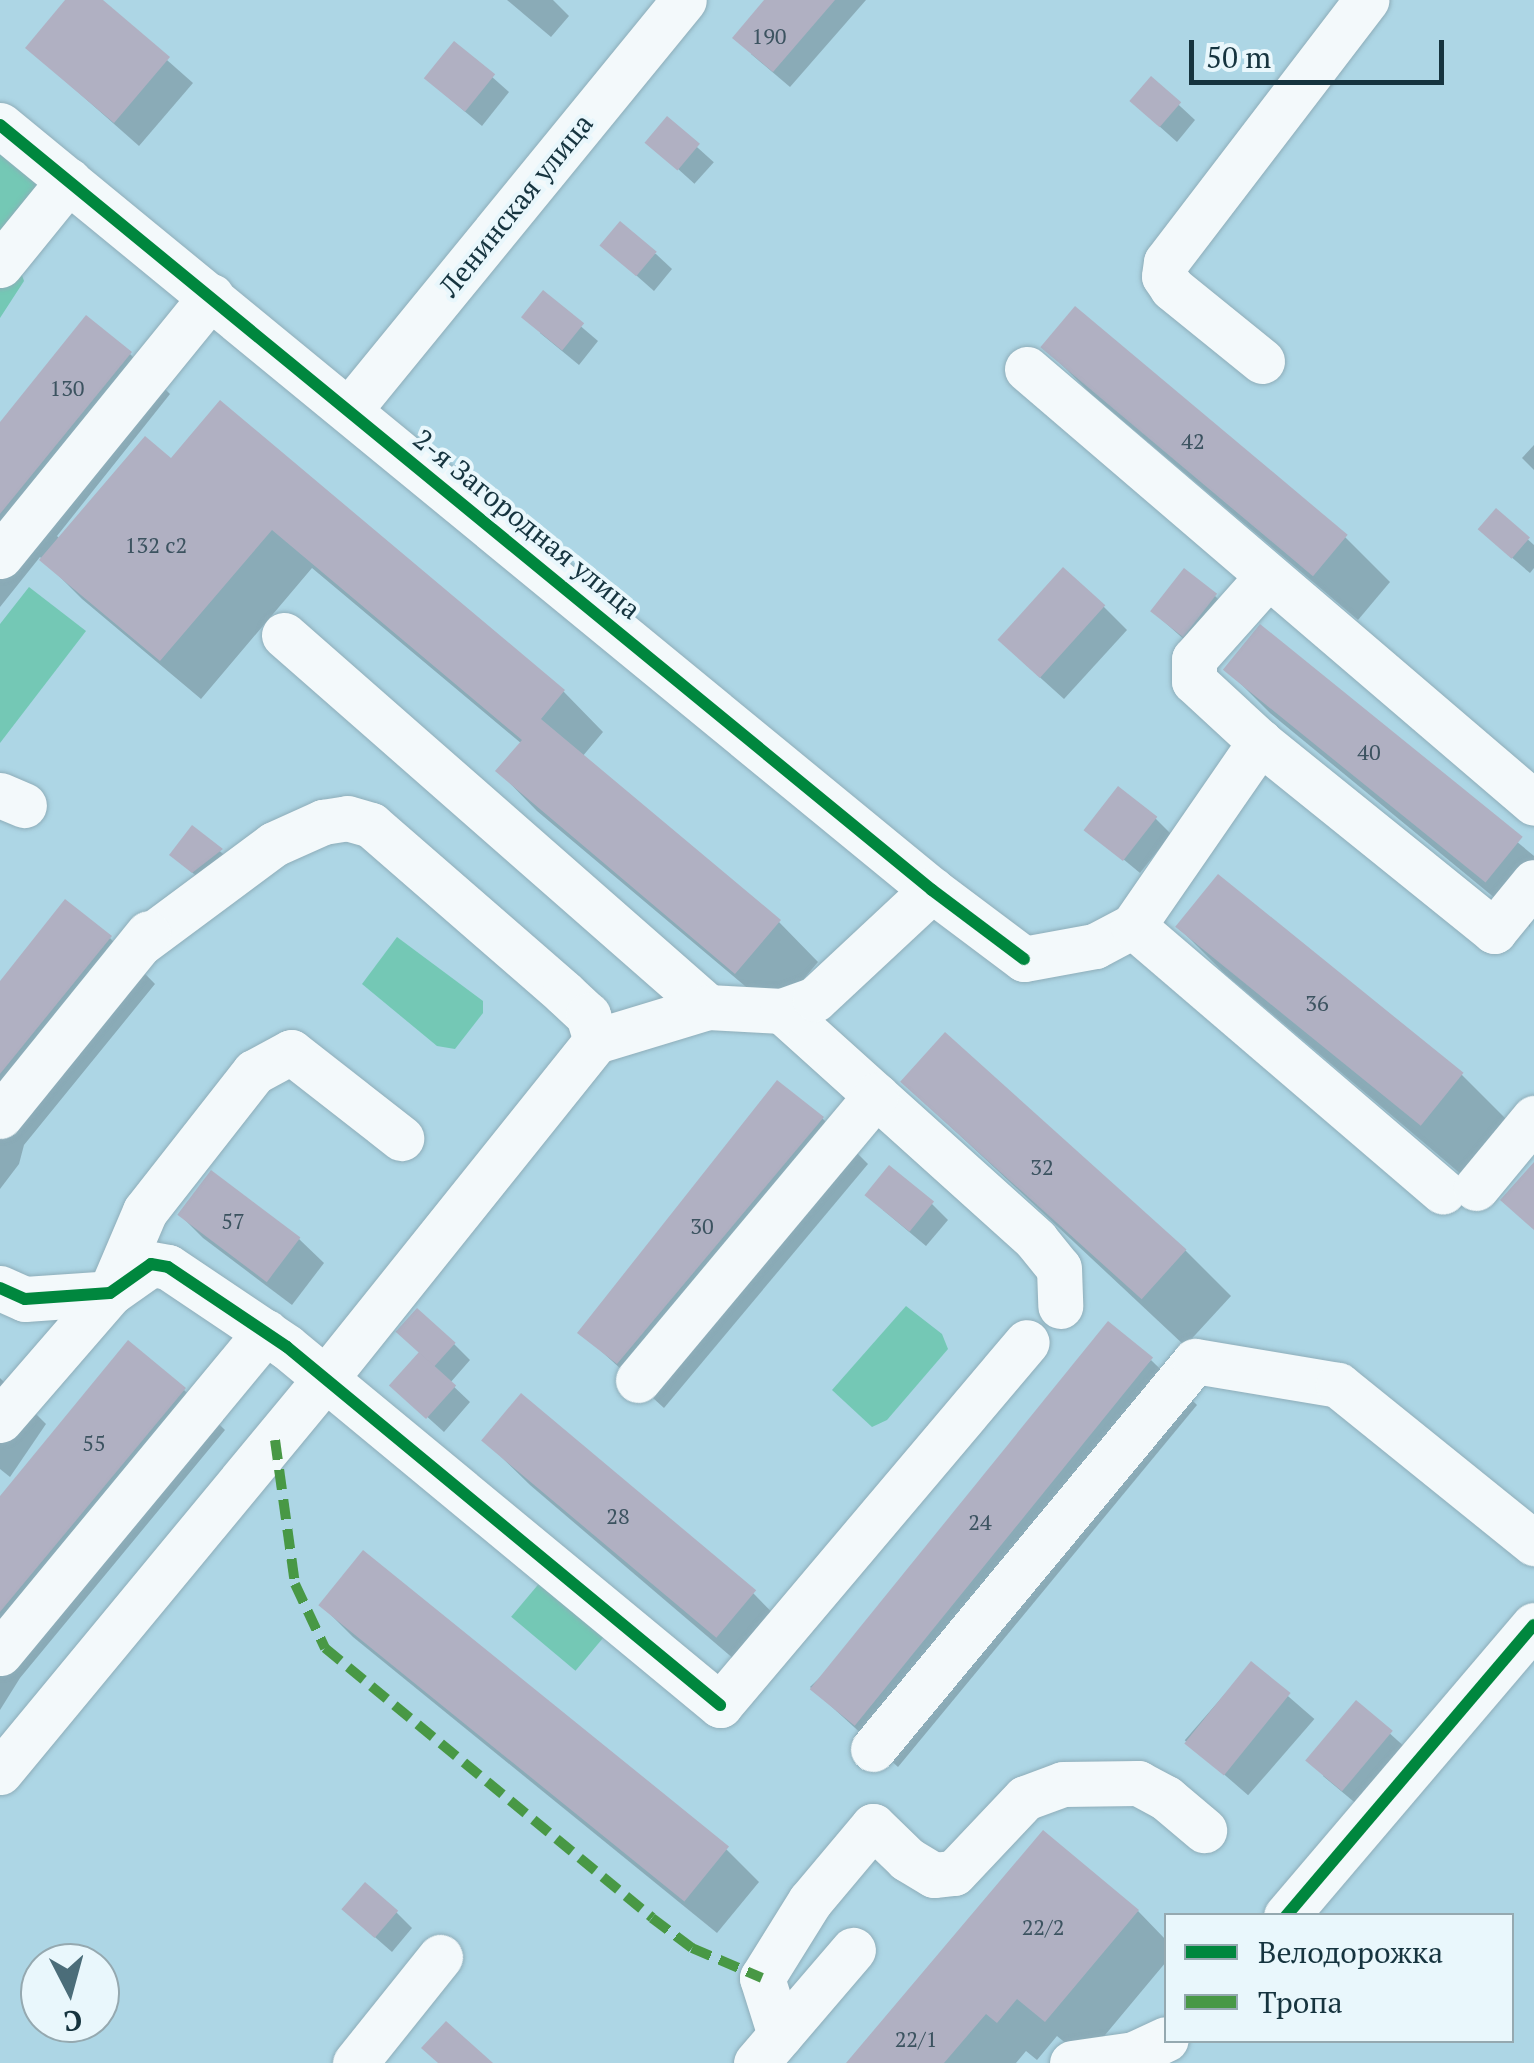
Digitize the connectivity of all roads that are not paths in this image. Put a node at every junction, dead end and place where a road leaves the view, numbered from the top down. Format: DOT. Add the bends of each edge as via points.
graph roads {
  1 [pos="684,0"];
  2 [pos="1366,0"];
  3 [pos="0,124"];
  4 [pos="69,180"];
  5 [pos="0,266"];
  6 [pos="211,296"];
  7 [pos="1262,361"];
  8 [pos="1027,368"];
  9 [pos="348,410"];
  10 [pos="0,556"];
  11 [pos="1268,576"];
  12 [pos="284,635"];
  13 [pos="1260,742"];
  14 [pos="1534,802"];
  15 [pos="1534,882"];
  16 [pos="932,890"];
  17 [pos="1132,926"];
  18 [pos="708,1008"];
  19 [pos="782,1011"];
  20 [pos="596,1041"];
  21 [pos="876,1095"];
  22 [pos="0,1116"];
  23 [pos="1534,1118"];
  24 [pos="401,1138"];
  25 [pos="0,1288"];
  26 [pos="110,1293"];
  27 [pos="1060,1306"];
  28 [pos="266,1332"];
  29 [pos="1027,1342"];
  30 [pos="325,1379"];
  31 [pos="638,1380"];
  32 [pos="0,1420"];
  33 [pos="1534,1543"];
  34 [pos="1534,1625"];
  35 [pos="0,1653"];
  36 [pos="873,1750"];
  37 [pos="0,1772"];
  38 [pos="1204,1830"];
  39 [pos="1289,1913"];
  40 [pos="852,1950"];
  41 [pos="440,1958"];
  42 [pos="1164,2039"];
  43 [pos="768,2049"];
  44 [pos="355,2063"];
  45 [pos="1072,2063"];
  1 -- 9 [label="street, Ленинская улица"];
  2 -- 7 [label="street" via="1166,262 1164,276 1172,288"];
  3 -- 4 [label="street, 2-я Загородная улица"];
  4 -- 5 [label="street"];
  4 -- 6 [label="street, 2-я Загородная улица"];
  6 -- 9 [label="street, 2-я Загородная улица"];
  6 -- 10 [label="street"];
  8 -- 11 [label="street"];
  9 -- 16 [label="street, 2-я Загородная улица"];
  11 -- 13 [label="street" via="1194,658 1194,681"];
  11 -- 14 [label="street"];
  12 -- 18 [label="street"];
  13 -- 15 [label="street" via="1494,931"];
  13 -- 17 [label="street"];
  16 -- 17 [label="street, 2-я Загородная улица" via="1024,959 1095,946"];
  16 -- 19 [label="street" via="828,989"];
  17 -- 23 [label="street" via="1459,1190"];
  18 -- 19 [label="street"];
  18 -- 20 [label="street"];
  19 -- 21 [label="street"];
  20 -- 22 [label="street" via="588,1015 371,825 347,818 274,844 146,938"];
  20 -- 30 [label="street"];
  21 -- 27 [label="street" via="1036,1240 1059,1268"];
  21 -- 31 [label="street"];
  24 -- 26 [label="street" via="291,1052 272,1059 254,1072 144,1211"];
  25 -- 26 [label="street" via="25,1299"];
  26 -- 28 [label="street" via="152,1264 168,1267"];
  26 -- 32 [label="street"];
  28 -- 30 [label="street"];
  28 -- 35 [label="street"];
  29 -- 30 [label="street" via="720,1705"];
  30 -- 37 [label="street"];
  33 -- 36 [label="street" via="1338,1385 1195,1361"];
  34 -- 39 [label="street"];
  38 -- 43 [label="street" via="1138,1783 1063,1784 1024,1798 954,1873 934,1875 872,1826 810,1902 762,1978"];
  40 -- 43 [label="street"];
  41 -- 44 [label="street"];
  42 -- 45 [label="street" via="1134,2054"];
}
